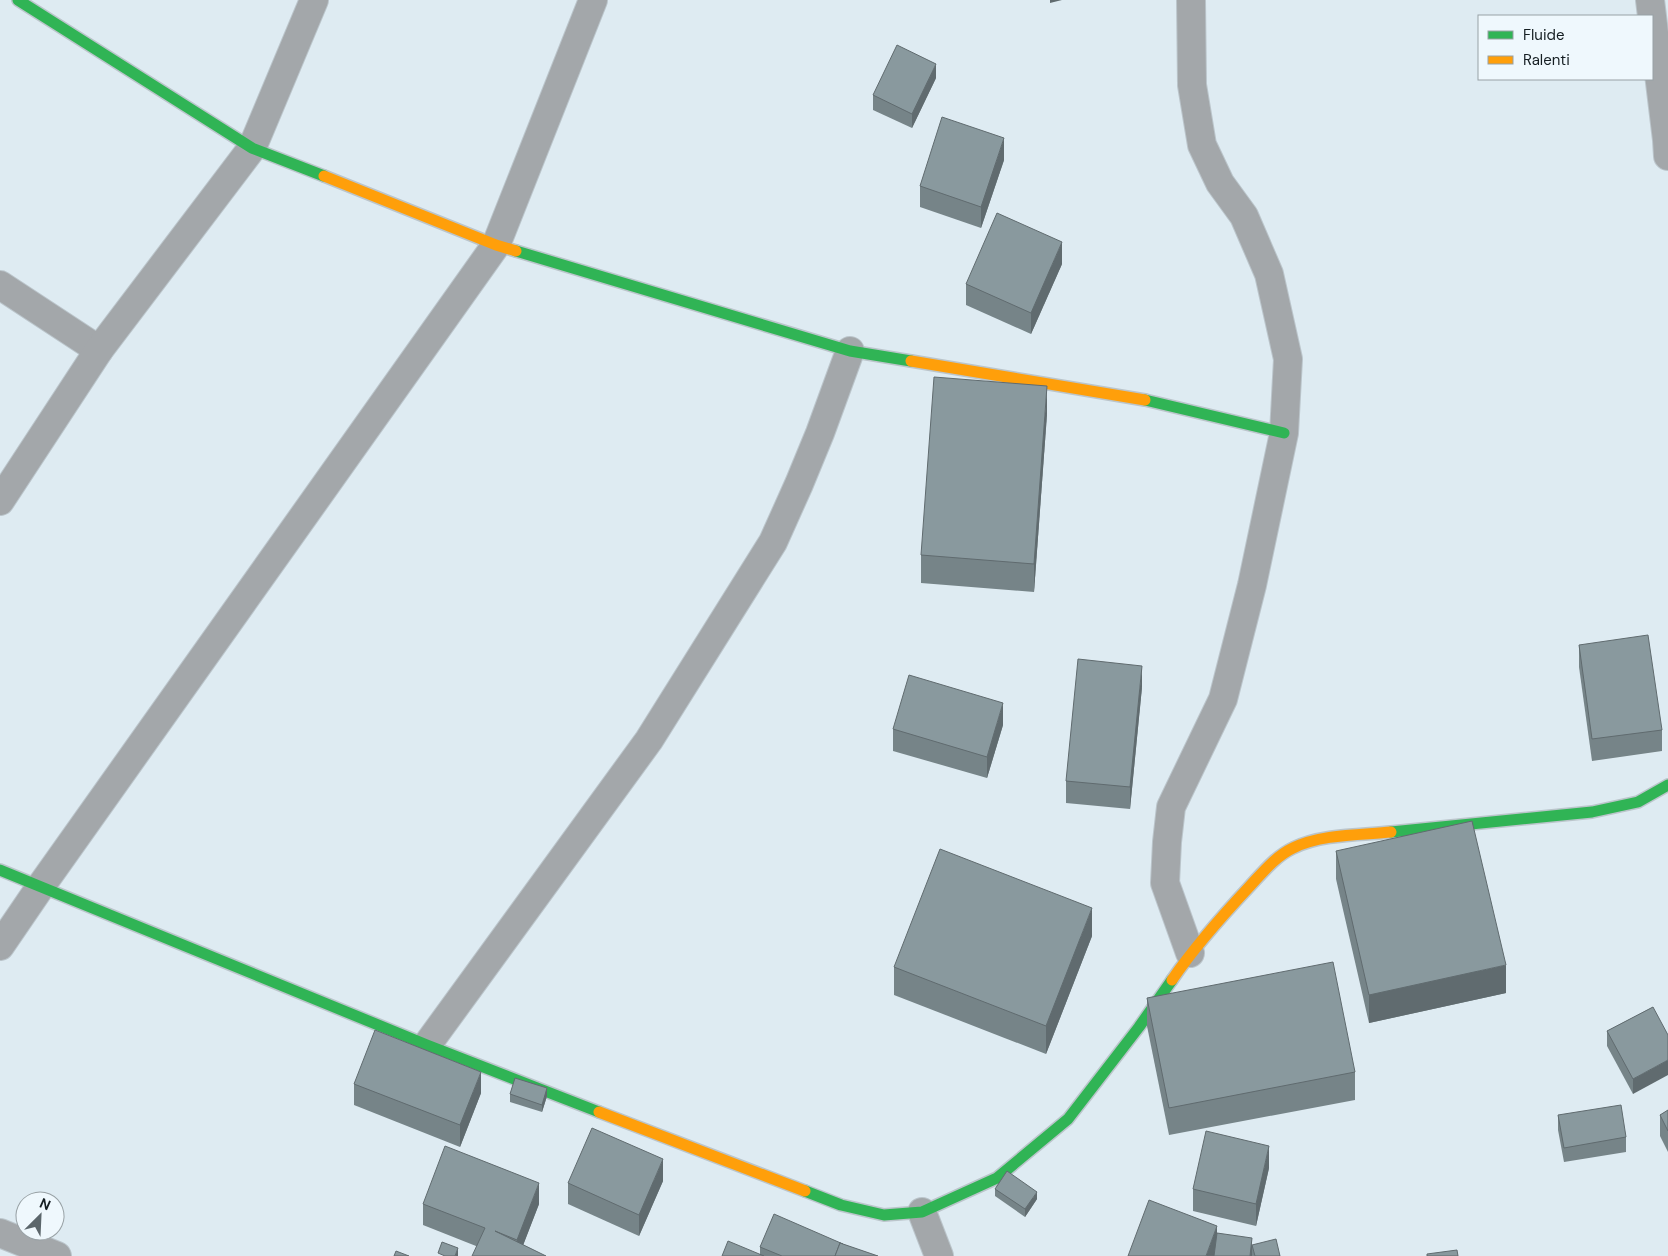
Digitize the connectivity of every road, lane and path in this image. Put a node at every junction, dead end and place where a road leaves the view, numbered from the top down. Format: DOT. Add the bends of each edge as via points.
graph roads {
  1 [pos="18,0"];
  2 [pos="314,0"];
  3 [pos="593,0"];
  4 [pos="1191,0"];
  5 [pos="1650,0"];
  6 [pos="1652,15"];
  7 [pos="1653,25"];
  8 [pos="252,148"];
  9 [pos="1668,156"];
  10 [pos="496,245"];
  11 [pos="0,285"];
  12 [pos="99,350"];
  13 [pos="850,351"];
  14 [pos="1284,434"];
  15 [pos="0,500"];
  16 [pos="1668,785"];
  17 [pos="0,870"];
  18 [pos="41,886"];
  19 [pos="0,946"];
  20 [pos="1190,953"];
  21 [pos="427,1046"];
  22 [pos="922,1212"];
  23 [pos="0,1233"];
  24 [pos="57,1256"];
  25 [pos="939,1256"];
  1 -- 8 [label="street"];
  2 -- 8 [label="street"];
  3 -- 10 [label="street"];
  4 -- 14 [label="street" via="1192,85 1202,145 1220,183 1244,216 1269,274 1288,359"];
  5 -- 6 [label="street"];
  7 -- 9 [label="street"];
  8 -- 10 [label="street"];
  8 -- 12 [label="street"];
  10 -- 13 [label="street"];
  10 -- 18 [label="street"];
  11 -- 12 [label="street"];
  12 -- 15 [label="street"];
  13 -- 14 [label="street" via="1154,401"];
  13 -- 21 [label="street" via="806,467 773,542 649,740"];
  14 -- 20 [label="street" via="1223,699 1171,807 1165,883"];
  16 -- 20 [label="street" via="1638,802 1592,812 1322,839 1293,848 1270,865"];
  17 -- 18 [label="street"];
  18 -- 19 [label="street"];
  18 -- 21 [label="street"];
  20 -- 22 [label="street" via="1139,1027 1068,1118 997,1178"];
  21 -- 22 [label="street" via="841,1205 884,1214"];
  22 -- 25 [label="street"];
  23 -- 24 [label="street"];
}
